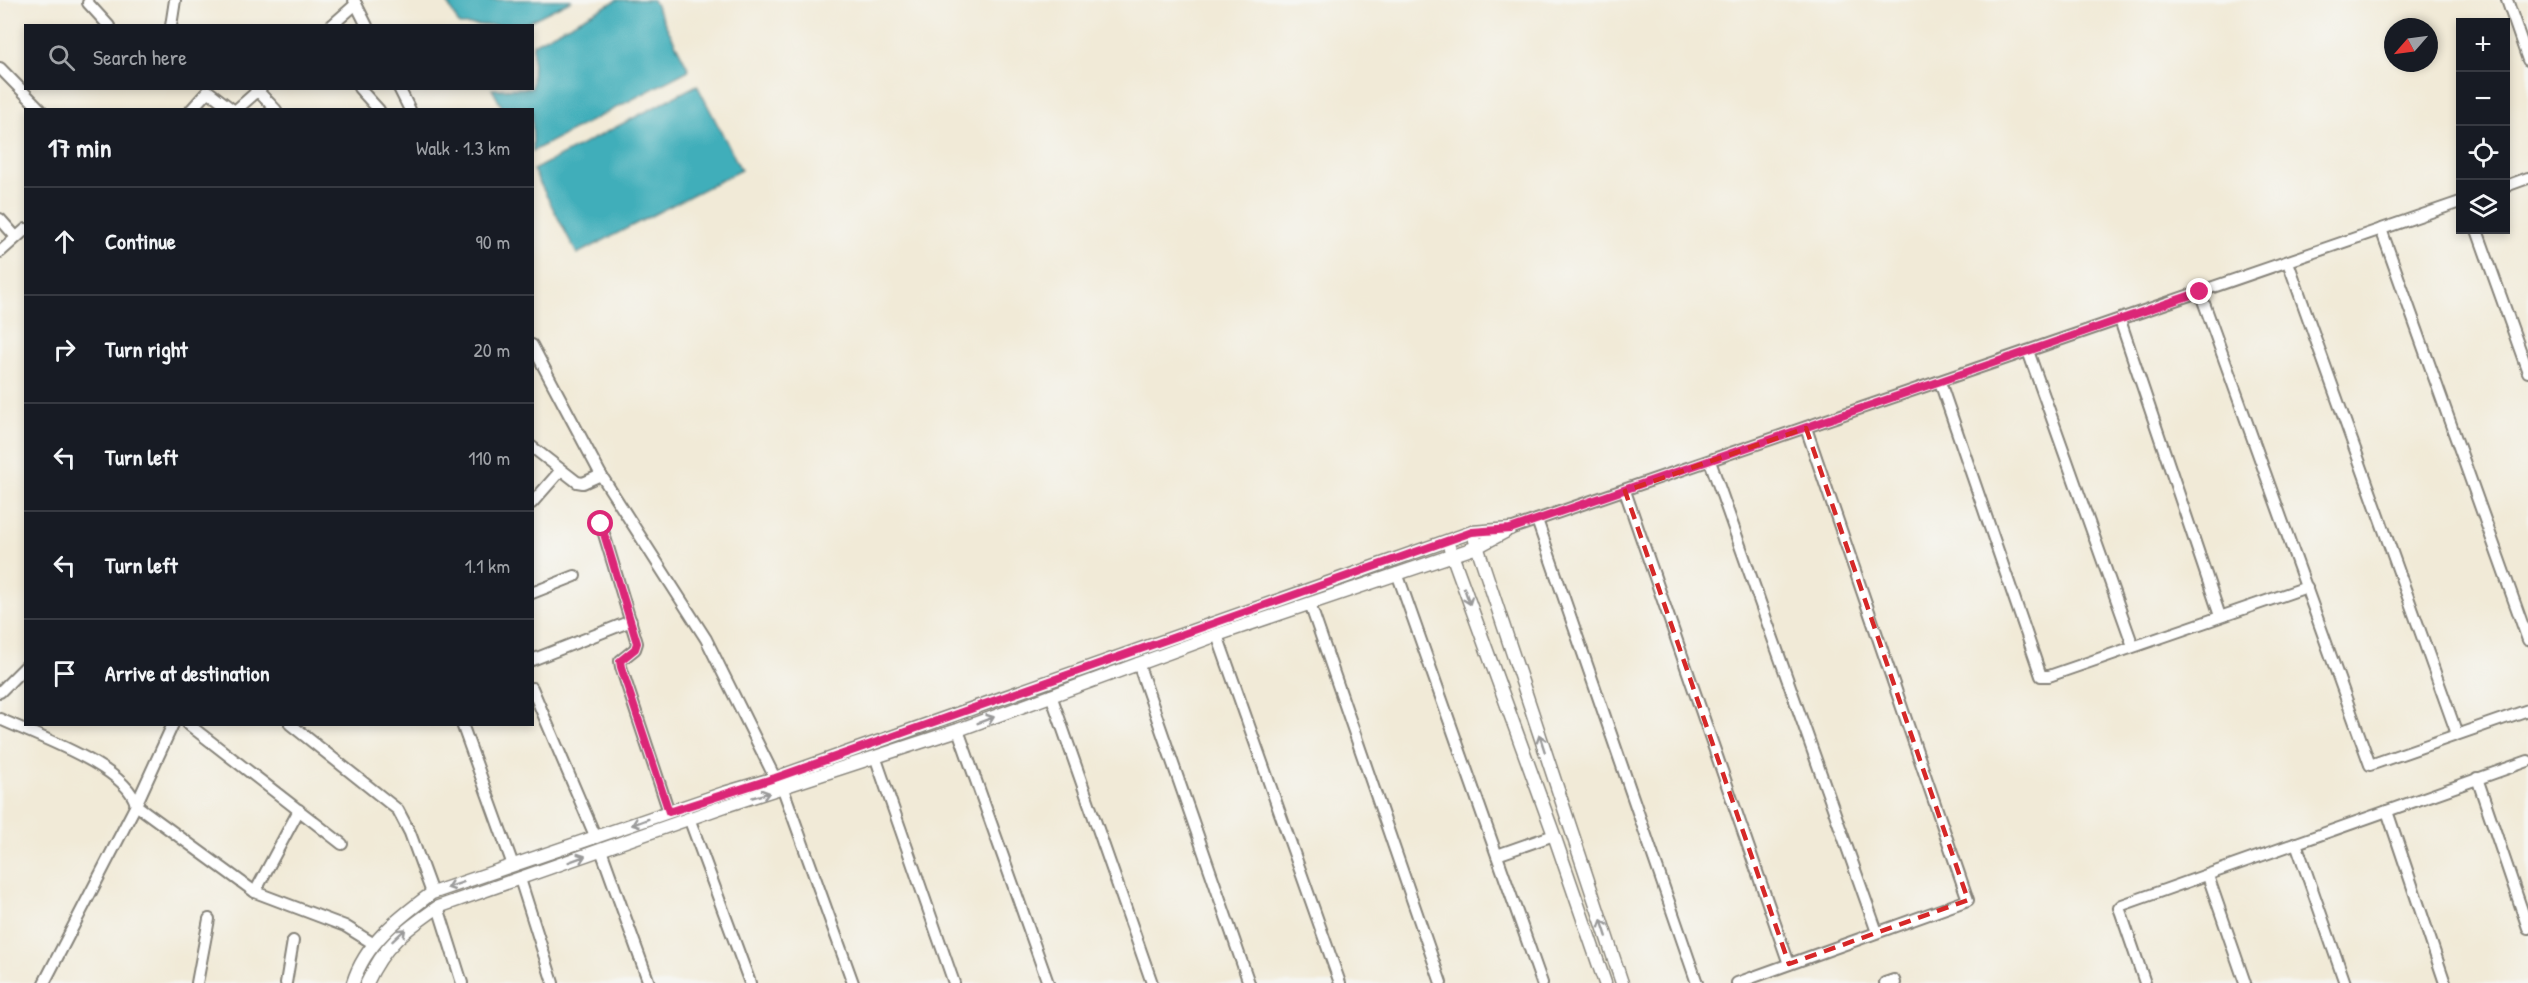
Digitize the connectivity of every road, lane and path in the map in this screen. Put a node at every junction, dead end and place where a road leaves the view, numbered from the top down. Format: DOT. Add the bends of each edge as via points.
graph roads {
  1 [pos="175,0"];
  2 [pos="2507,0"];
  3 [pos="355,2"];
  4 [pos="88,3"];
  5 [pos="107,24"];
  6 [pos="171,24"];
  7 [pos="333,24"];
  8 [pos="366,24"];
  9 [pos="2528,60"];
  10 [pos="0,68"];
  11 [pos="257,90"];
  12 [pos="259,90"];
  13 [pos="361,90"];
  14 [pos="400,90"];
  15 [pos="39,108"];
  16 [pos="193,108"];
  17 [pos="232,108"];
  18 [pos="237,108"];
  19 [pos="274,108"];
  20 [pos="377,108"];
  21 [pos="409,108"];
  22 [pos="2525,178"];
  23 [pos="2510,184"];
  24 [pos="2456,203"];
  25 [pos="0,219"];
  26 [pos="2381,230"];
  27 [pos="24,231"];
  28 [pos="2478,234"];
  29 [pos="16,237"];
  30 [pos="0,252"];
  31 [pos="2288,262"];
  32 [pos="2200,292"];
  33 [pos="2120,320"];
  34 [pos="534,349"];
  35 [pos="2028,351"];
  36 [pos="2528,372"];
  37 [pos="1940,382"];
  38 [pos="1806,428"];
  39 [pos="534,449"];
  40 [pos="1710,461"];
  41 [pos="561,470"];
  42 [pos="601,475"];
  43 [pos="1625,491"];
  44 [pos="534,501"];
  45 [pos="1537,520"];
  46 [pos="601,524"];
  47 [pos="1510,529"];
  48 [pos="1472,532"];
  49 [pos="1447,541"];
  50 [pos="1477,547"];
  51 [pos="1452,555"];
  52 [pos="1397,573"];
  53 [pos="575,576"];
  54 [pos="2307,588"];
  55 [pos="534,591"];
  56 [pos="1310,604"];
  57 [pos="2220,616"];
  58 [pos="631,621"];
  59 [pos="1217,634"];
  60 [pos="2528,639"];
  61 [pos="2133,646"];
  62 [pos="534,659"];
  63 [pos="1138,663"];
  64 [pos="1090,667"];
  65 [pos="24,668"];
  66 [pos="1095,679"];
  67 [pos="0,692"];
  68 [pos="534,693"];
  69 [pos="1051,695"];
  70 [pos="2528,710"];
  71 [pos="0,718"];
  72 [pos="171,726"];
  73 [pos="191,726"];
  74 [pos="293,726"];
  75 [pos="463,726"];
  76 [pos="958,730"];
  77 [pos="2457,734"];
  78 [pos="876,759"];
  79 [pos="2528,761"];
  80 [pos="775,778"];
  81 [pos="2477,778"];
  82 [pos="783,789"];
  83 [pos="136,806"];
  84 [pos="299,810"];
  85 [pos="2387,811"];
  86 [pos="669,812"];
  87 [pos="689,818"];
  88 [pos="1554,835"];
  89 [pos="596,838"];
  90 [pos="2296,843"];
  91 [pos="342,844"];
  92 [pos="601,850"];
  93 [pos="549,853"];
  94 [pos="1497,855"];
  95 [pos="513,865"];
  96 [pos="555,867"];
  97 [pos="2208,876"];
  98 [pos="520,879"];
  99 [pos="255,892"];
  100 [pos="432,893"];
  101 [pos="438,907"];
  102 [pos="209,919"];
  103 [pos="2528,928"];
  104 [pos="1877,932"];
  105 [pos="293,941"];
  106 [pos="374,944"];
  107 [pos="1789,964"];
  108 [pos="44,983"];
  109 [pos="197,983"];
  110 [pos="286,983"];
  111 [pos="353,983"];
  112 [pos="367,983"];
  113 [pos="462,983"];
  114 [pos="553,983"];
  115 [pos="649,983"];
  116 [pos="750,983"];
  117 [pos="853,983"];
  118 [pos="954,983"];
  119 [pos="1048,983"];
  120 [pos="1152,983"];
  121 [pos="1250,983"];
  122 [pos="1340,983"];
  123 [pos="1441,983"];
  124 [pos="1542,983"];
  125 [pos="1605,983"];
  126 [pos="1622,983"];
  127 [pos="1697,983"];
  128 [pos="1737,983"];
  129 [pos="1884,983"];
  130 [pos="1895,983"];
  131 [pos="2145,983"];
  132 [pos="2245,983"];
  133 [pos="2345,983"];
  134 [pos="2445,983"];
  1 -- 6 [label="street"];
  2 -- 9 [label="street"];
  3 -- 7 [label="street"];
  3 -- 8 [label="street"];
  4 -- 5 [label="street"];
  10 -- 15 [label="street"];
  11 -- 18 [label="street"];
  12 -- 19 [label="street"];
  13 -- 20 [label="street"];
  14 -- 21 [label="street"];
  16 -- 17 [label="street" via="208,91"];
  22 -- 23 [label="street"];
  24 -- 26 [label="street"];
  25 -- 29 [label="street"];
  26 -- 31 [label="street"];
  26 -- 60 [label="street"];
  27 -- 29 [label="street"];
  28 -- 36 [label="street"];
  29 -- 30 [label="street"];
  31 -- 32 [label="street"];
  31 -- 77 [label="street"];
  32 -- 33 [label="street"];
  32 -- 54 [label="street"];
  33 -- 35 [label="street"];
  33 -- 57 [label="street"];
  34 -- 42 [label="street"];
  35 -- 37 [label="street"];
  35 -- 61 [label="street"];
  37 -- 38 [label="street"];
  37 -- 61 [label="street" via="2041,676"];
  38 -- 40 [label="street"];
  38 -- 104 [label="street" via="1968,900"];
  39 -- 41 [label="street"];
  40 -- 43 [label="street"];
  40 -- 104 [label="street"];
  41 -- 42 [label="street" via="583,483"];
  41 -- 44 [label="street"];
  42 -- 80 [label="street" via="706,639"];
  43 -- 45 [label="street"];
  43 -- 107 [label="street"];
  45 -- 47 [label="street"];
  45 -- 127 [label="street"];
  46 -- 58 [label="street"];
  47 -- 48 [label="street"];
  47 -- 50 [label="street"];
  48 -- 49 [label="street"];
  48 -- 50 [label="street"];
  49 -- 51 [label="street"];
  49 -- 64 [label="street"];
  50 -- 51 [label="street"];
  126 -- 50 [label="street, one-way"];
  51 -- 52 [label="street"];
  51 -- 88 [label="street, one-way"];
  52 -- 56 [label="street"];
  52 -- 94 [label="street"];
  53 -- 55 [label="street"];
  54 -- 57 [label="street"];
  54 -- 77 [label="street" via="2370,765"];
  56 -- 59 [label="street"];
  56 -- 123 [label="street"];
  57 -- 61 [label="street"];
  58 -- 62 [label="street"];
  58 -- 86 [label="street" via="637,643 620,661 621,667"];
  59 -- 63 [label="street"];
  59 -- 122 [label="street"];
  63 -- 66 [label="street"];
  63 -- 121 [label="street"];
  64 -- 66 [label="street"];
  64 -- 80 [label="street"];
  65 -- 67 [label="street"];
  66 -- 69 [label="street"];
  68 -- 89 [label="street"];
  76 -- 69 [label="street, one-way"];
  69 -- 120 [label="street"];
  70 -- 77 [label="street"];
  71 -- 83 [label="street" via="102,767 134,794"];
  72 -- 83 [label="street"];
  73 -- 84 [label="street"];
  74 -- 100 [label="street" via="398,810"];
  75 -- 95 [label="street"];
  76 -- 78 [label="street"];
  76 -- 119 [label="street"];
  78 -- 82 [label="street"];
  78 -- 118 [label="street"];
  79 -- 81 [label="street"];
  80 -- 86 [label="street"];
  81 -- 85 [label="street"];
  81 -- 103 [label="street"];
  87 -- 82 [label="street, one-way"];
  82 -- 117 [label="street"];
  83 -- 99 [label="street"];
  83 -- 108 [label="street"];
  84 -- 91 [label="street"];
  84 -- 99 [label="street"];
  85 -- 90 [label="street"];
  85 -- 134 [label="street"];
  86 -- 89 [label="street, one-way"];
  87 -- 92 [label="street"];
  87 -- 116 [label="street"];
  88 -- 94 [label="street"];
  88 -- 125 [label="street"];
  89 -- 93 [label="street"];
  90 -- 97 [label="street"];
  90 -- 133 [label="street"];
  96 -- 92 [label="street, one-way"];
  92 -- 115 [label="street"];
  93 -- 95 [label="street"];
  93 -- 96 [label="street"];
  94 -- 124 [label="street"];
  95 -- 100 [label="street, one-way"];
  96 -- 98 [label="street"];
  97 -- 131 [label="street" via="2119,908"];
  97 -- 132 [label="street"];
  98 -- 101 [label="street"];
  98 -- 114 [label="street"];
  99 -- 106 [label="street" via="345,926"];
  100 -- 106 [label="street" via="397,919"];
  112 -- 101 [label="street, one-way" via="376,962 399,934"];
  101 -- 113 [label="street"];
  102 -- 109 [label="street"];
  104 -- 107 [label="street"];
  105 -- 110 [label="street"];
  106 -- 111 [label="street"];
  107 -- 128 [label="street"];
  129 -- 130 [label="street"];
}
